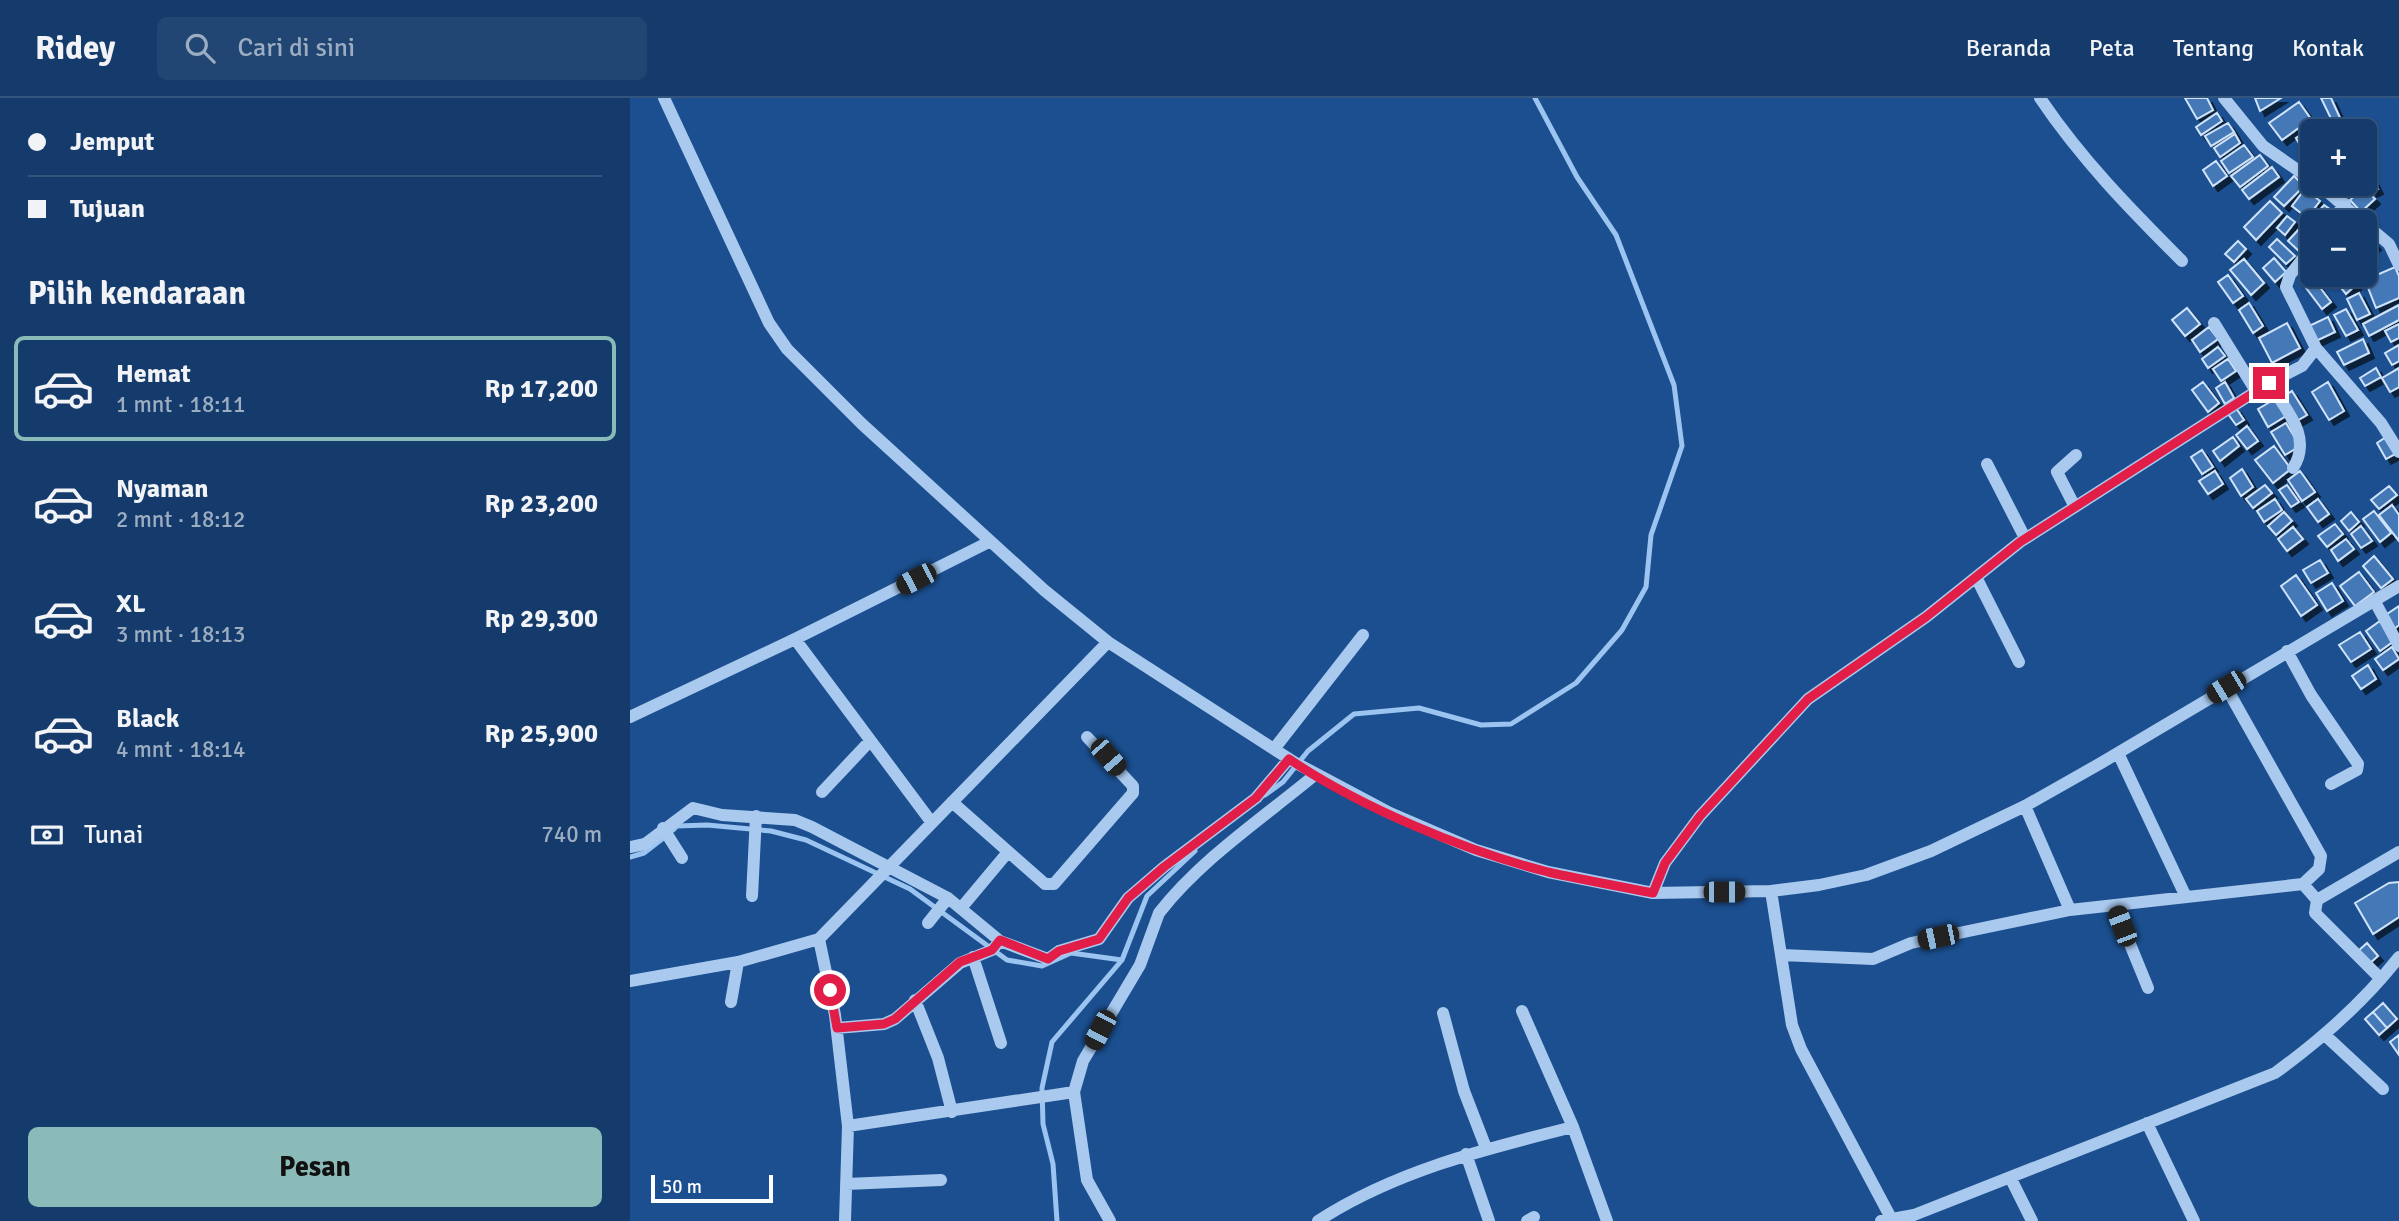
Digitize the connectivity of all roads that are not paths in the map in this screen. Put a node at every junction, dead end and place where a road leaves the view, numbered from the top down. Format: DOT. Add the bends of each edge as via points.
graph roads {
  1 [pos="664,98"];
  2 [pos="2040,98"];
  3 [pos="2224,98"];
  4 [pos="2300,172"];
  5 [pos="2334,196"];
  6 [pos="2345,204"];
  7 [pos="2340,210"];
  8 [pos="2394,242"];
  9 [pos="2182,261"];
  10 [pos="2300,262"];
  11 [pos="2399,265"];
  12 [pos="2214,323"];
  13 [pos="2316,348"];
  14 [pos="2269,383"];
  15 [pos="2256,391"];
  16 [pos="2399,452"];
  17 [pos="2076,455"];
  18 [pos="1987,464"];
  19 [pos="2293,468"];
  20 [pos="2075,507"];
  21 [pos="2025,538"];
  22 [pos="989,542"];
  23 [pos="1976,577"];
  24 [pos="2399,586"];
  25 [pos="2374,600"];
  26 [pos="1363,635"];
  27 [pos="795,639"];
  28 [pos="1108,642"];
  29 [pos="2399,646"];
  30 [pos="2287,651"];
  31 [pos="2019,662"];
  32 [pos="2226,687"];
  33 [pos="630,717"];
  34 [pos="1087,737"];
  35 [pos="869,742"];
  36 [pos="1274,749"];
  37 [pos="2118,753"];
  38 [pos="1295,762"];
  39 [pos="1316,774"];
  40 [pos="2331,785"];
  41 [pos="822,792"];
  42 [pos="952,802"];
  43 [pos="2025,806"];
  44 [pos="932,823"];
  45 [pos="756,825"];
  46 [pos="666,832"];
  47 [pos="630,848"];
  48 [pos="1008,852"];
  49 [pos="2399,852"];
  50 [pos="682,858"];
  51 [pos="886,868"];
  52 [pos="2303,884"];
  53 [pos="1771,891"];
  54 [pos="1653,893"];
  55 [pos="752,896"];
  56 [pos="2186,897"];
  57 [pos="2317,900"];
  58 [pos="2114,905"];
  59 [pos="962,906"];
  60 [pos="2070,910"];
  61 [pos="819,939"];
  62 [pos="997,945"];
  63 [pos="1782,955"];
  64 [pos="973,957"];
  65 [pos="2399,957"];
  66 [pos="738,962"];
  67 [pos="2381,979"];
  68 [pos="630,981"];
  69 [pos="2148,988"];
  70 [pos="915,1000"];
  71 [pos="731,1002"];
  72 [pos="1522,1011"];
  73 [pos="1443,1013"];
  74 [pos="837,1028"];
  75 [pos="2326,1035"];
  76 [pos="1001,1043"];
  77 [pos="2383,1089"];
  78 [pos="1074,1092"];
  79 [pos="952,1112"];
  80 [pos="2147,1123"];
  81 [pos="848,1126"];
  82 [pos="1573,1127"];
  83 [pos="1486,1148"];
  84 [pos="1466,1154"];
  85 [pos="2010,1177"];
  86 [pos="941,1180"];
  87 [pos="846,1184"];
  88 [pos="1915,1218"];
  89 [pos="1325,1219"];
  90 [pos="1886,1219"];
  91 [pos="845,1221"];
  92 [pos="1110,1221"];
  93 [pos="1489,1221"];
  94 [pos="1607,1221"];
  95 [pos="2032,1221"];
  96 [pos="2193,1221"];
  1 -- 22 [label="street" via="769,323 787,349"];
  2 -- 9 [label="street" via="2087,162"];
  3 -- 4 [label="street" via="2263,146"];
  5 -- 6 [label="street"];
  6 -- 7 [label="street"];
  6 -- 8 [label="street"];
  8 -- 11 [label="street"];
  10 -- 13 [label="street" via="2286,287"];
  12 -- 15 [label="street"];
  13 -- 14 [label="street" via="2302,366"];
  13 -- 16 [label="street" via="2381,423"];
  14 -- 15 [label="street"];
  14 -- 19 [label="street" via="2302,443"];
  15 -- 20 [label="street"];
  17 -- 20 [label="street" via="2057,472"];
  18 -- 21 [label="street"];
  20 -- 21 [label="street"];
  21 -- 23 [label="street"];
  22 -- 27 [label="street"];
  22 -- 28 [label="street"];
  23 -- 31 [label="street"];
  23 -- 54 [label="street" via="1808,699 1700,816 1665,863"];
  24 -- 25 [label="street"];
  25 -- 29 [label="street"];
  25 -- 30 [label="street"];
  26 -- 36 [label="street"];
  27 -- 33 [label="street"];
  27 -- 35 [label="street"];
  28 -- 36 [label="street"];
  28 -- 42 [label="street"];
  30 -- 32 [label="street"];
  30 -- 40 [label="street" via="2359,766"];
  32 -- 37 [label="street"];
  32 -- 52 [label="street" via="2321,856 2319,869"];
  34 -- 48 [label="street" via="1133,786 1129,799 1054,884 1045,884"];
  35 -- 41 [label="street"];
  35 -- 44 [label="street"];
  36 -- 38 [label="street"];
  37 -- 43 [label="street"];
  37 -- 56 [label="street"];
  38 -- 39 [label="street"];
  38 -- 62 [label="street" via="1128,898 1099,939 1048,959"];
  39 -- 54 [label="street" via="1391,814 1476,850 1548,872"];
  39 -- 78 [label="street" via="1208,864 1159,913 1140,965 1083,1061"];
  42 -- 44 [label="street"];
  42 -- 48 [label="street"];
  43 -- 53 [label="street" via="1931,851 1866,874"];
  43 -- 60 [label="street"];
  44 -- 51 [label="street"];
  45 -- 46 [label="street" via="693,808"];
  45 -- 51 [label="street" via="795,820"];
  45 -- 55 [label="street"];
  46 -- 47 [label="street"];
  46 -- 50 [label="street"];
  48 -- 59 [label="street"];
  49 -- 57 [label="street"];
  51 -- 59 [label="street" via="939,909"];
  51 -- 61 [label="street"];
  52 -- 56 [label="street"];
  52 -- 57 [label="street"];
  53 -- 54 [label="street"];
  53 -- 63 [label="street"];
  56 -- 58 [label="street"];
  57 -- 67 [label="street" via="2315,913"];
  58 -- 60 [label="street"];
  58 -- 69 [label="street"];
  59 -- 62 [label="street"];
  60 -- 63 [label="street" via="1911,943 1872,959"];
  61 -- 66 [label="street"];
  61 -- 74 [label="street"];
  62 -- 64 [label="street"];
  63 -- 90 [label="street" via="1792,1025 1801,1049"];
  64 -- 70 [label="street" via="960,962"];
  64 -- 76 [label="street"];
  65 -- 67 [label="street"];
  66 -- 68 [label="street"];
  66 -- 71 [label="street"];
  67 -- 75 [label="street"];
  70 -- 74 [label="street" via="884,1024"];
  70 -- 79 [label="street" via="936,1052"];
  72 -- 82 [label="street"];
  73 -- 83 [label="street"];
  74 -- 81 [label="street"];
  75 -- 77 [label="street"];
  75 -- 80 [label="street" via="2275,1073"];
  78 -- 79 [label="street"];
  78 -- 92 [label="street" via="1087,1180"];
  79 -- 81 [label="street"];
  80 -- 85 [label="street"];
  80 -- 96 [label="street"];
  81 -- 87 [label="street"];
  82 -- 83 [label="street"];
  82 -- 94 [label="street"];
  83 -- 84 [label="street"];
  84 -- 89 [label="street" via="1376,1189"];
  84 -- 93 [label="street"];
  85 -- 88 [label="street"];
  85 -- 95 [label="street"];
  86 -- 87 [label="street"];
  87 -- 91 [label="street"];
  88 -- 90 [label="street"];
}
